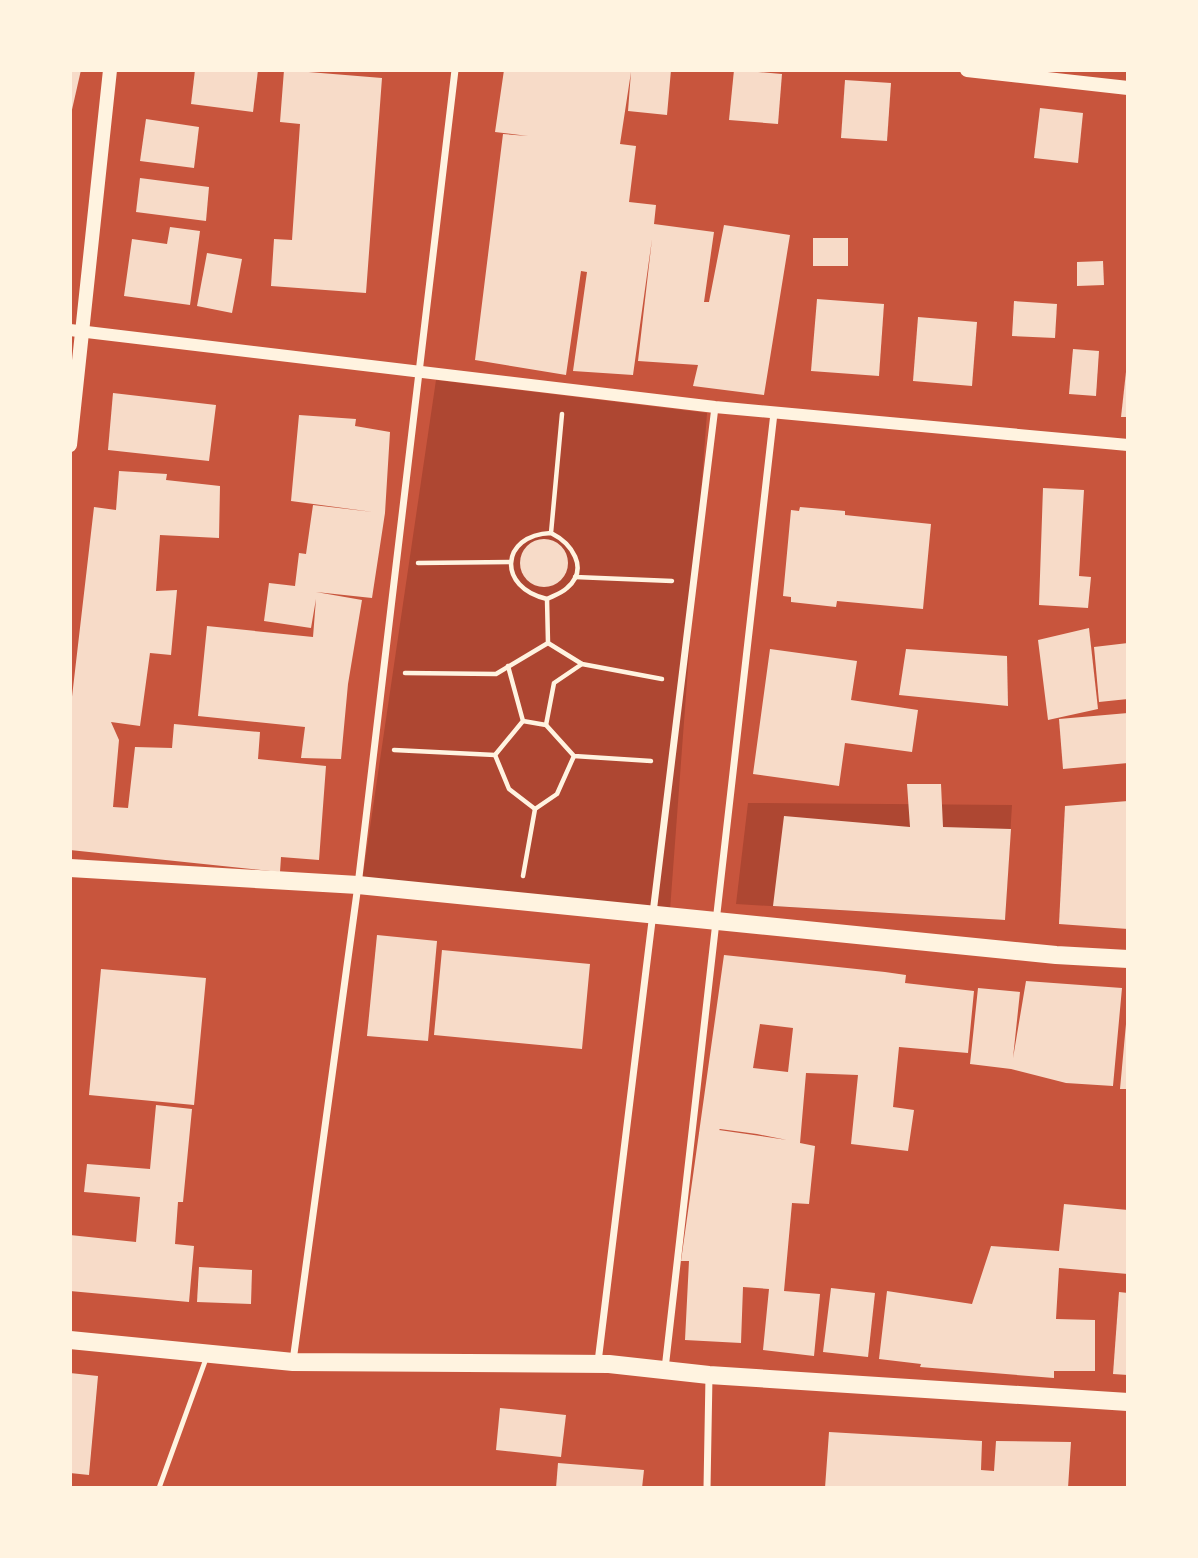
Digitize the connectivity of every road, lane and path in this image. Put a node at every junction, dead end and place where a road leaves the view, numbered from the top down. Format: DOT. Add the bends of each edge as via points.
graph roads {
  1 [pos="110,70"];
  2 [pos="456,70"];
  3 [pos="967,70"];
  4 [pos="1128,88"];
  5 [pos="76,331"];
  6 [pos="419,373"];
  7 [pos="565,389"];
  8 [pos="715,407"];
  9 [pos="774,413"];
  10 [pos="70,445"];
  11 [pos="1128,445"];
  12 [pos="551,533"];
  13 [pos="396,562"];
  14 [pos="511,562"];
  15 [pos="575,577"];
  16 [pos="693,582"];
  17 [pos="547,599"];
  18 [pos="548,643"];
  19 [pos="582,664"];
  20 [pos="508,666"];
  21 [pos="382,673"];
  22 [pos="681,682"];
  23 [pos="523,721"];
  24 [pos="546,725"];
  25 [pos="373,749"];
  26 [pos="495,755"];
  27 [pos="574,757"];
  28 [pos="672,763"];
  29 [pos="535,809"];
  30 [pos="70,868"];
  31 [pos="358,885"];
  32 [pos="519,900"];
  33 [pos="653,913"];
  34 [pos="716,919"];
  35 [pos="1128,958"];
  36 [pos="70,1340"];
  37 [pos="208,1353"];
  38 [pos="293,1362"];
  39 [pos="598,1364"];
  40 [pos="665,1370"];
  41 [pos="709,1376"];
  42 [pos="1128,1402"];
  43 [pos="159,1488"];
  44 [pos="707,1488"];
  1 -- 5 [label="main road"];
  2 -- 6 [label="street"];
  3 -- 4 [label="main road"];
  5 -- 6 [label="street"];
  5 -- 10 [label="main road"];
  6 -- 7 [label="street"];
  6 -- 13 [label="street"];
  7 -- 8 [label="street"];
  7 -- 12 [label="path"];
  8 -- 9 [label="street"];
  8 -- 16 [label="street"];
  9 -- 11 [label="street"];
  9 -- 34 [label="street"];
  12 -- 14 [label="path" via="533,534 518,545"];
  12 -- 15 [label="path" via="568,542 577,560"];
  13 -- 14 [label="path"];
  13 -- 21 [label="street"];
  14 -- 17 [label="path" via="514,579 527,595"];
  15 -- 16 [label="path"];
  15 -- 17 [label="path" via="568,588"];
  16 -- 22 [label="street"];
  17 -- 18 [label="path"];
  18 -- 19 [label="path"];
  18 -- 20 [label="path"];
  19 -- 22 [label="path"];
  19 -- 24 [label="path" via="554,683"];
  20 -- 21 [label="path" via="496,674"];
  20 -- 23 [label="path"];
  21 -- 25 [label="street"];
  22 -- 28 [label="street"];
  23 -- 24 [label="path"];
  23 -- 26 [label="path"];
  24 -- 27 [label="path"];
  25 -- 26 [label="path"];
  25 -- 31 [label="street"];
  26 -- 29 [label="path" via="509,789"];
  27 -- 28 [label="path"];
  27 -- 29 [label="path" via="557,794"];
  28 -- 33 [label="street"];
  29 -- 32 [label="path"];
  30 -- 31 [label="main road"];
  31 -- 32 [label="main road"];
  31 -- 38 [label="street"];
  32 -- 33 [label="main road"];
  33 -- 34 [label="main road"];
  33 -- 39 [label="street"];
  34 -- 35 [label="main road" via="1056,955"];
  34 -- 40 [label="street"];
  36 -- 37 [label="main road"];
  37 -- 38 [label="main road"];
  37 -- 43 [label="lane"];
  38 -- 39 [label="main road"];
  39 -- 40 [label="main road"];
  40 -- 41 [label="main road"];
  41 -- 42 [label="main road"];
  41 -- 44 [label="street"];
}
